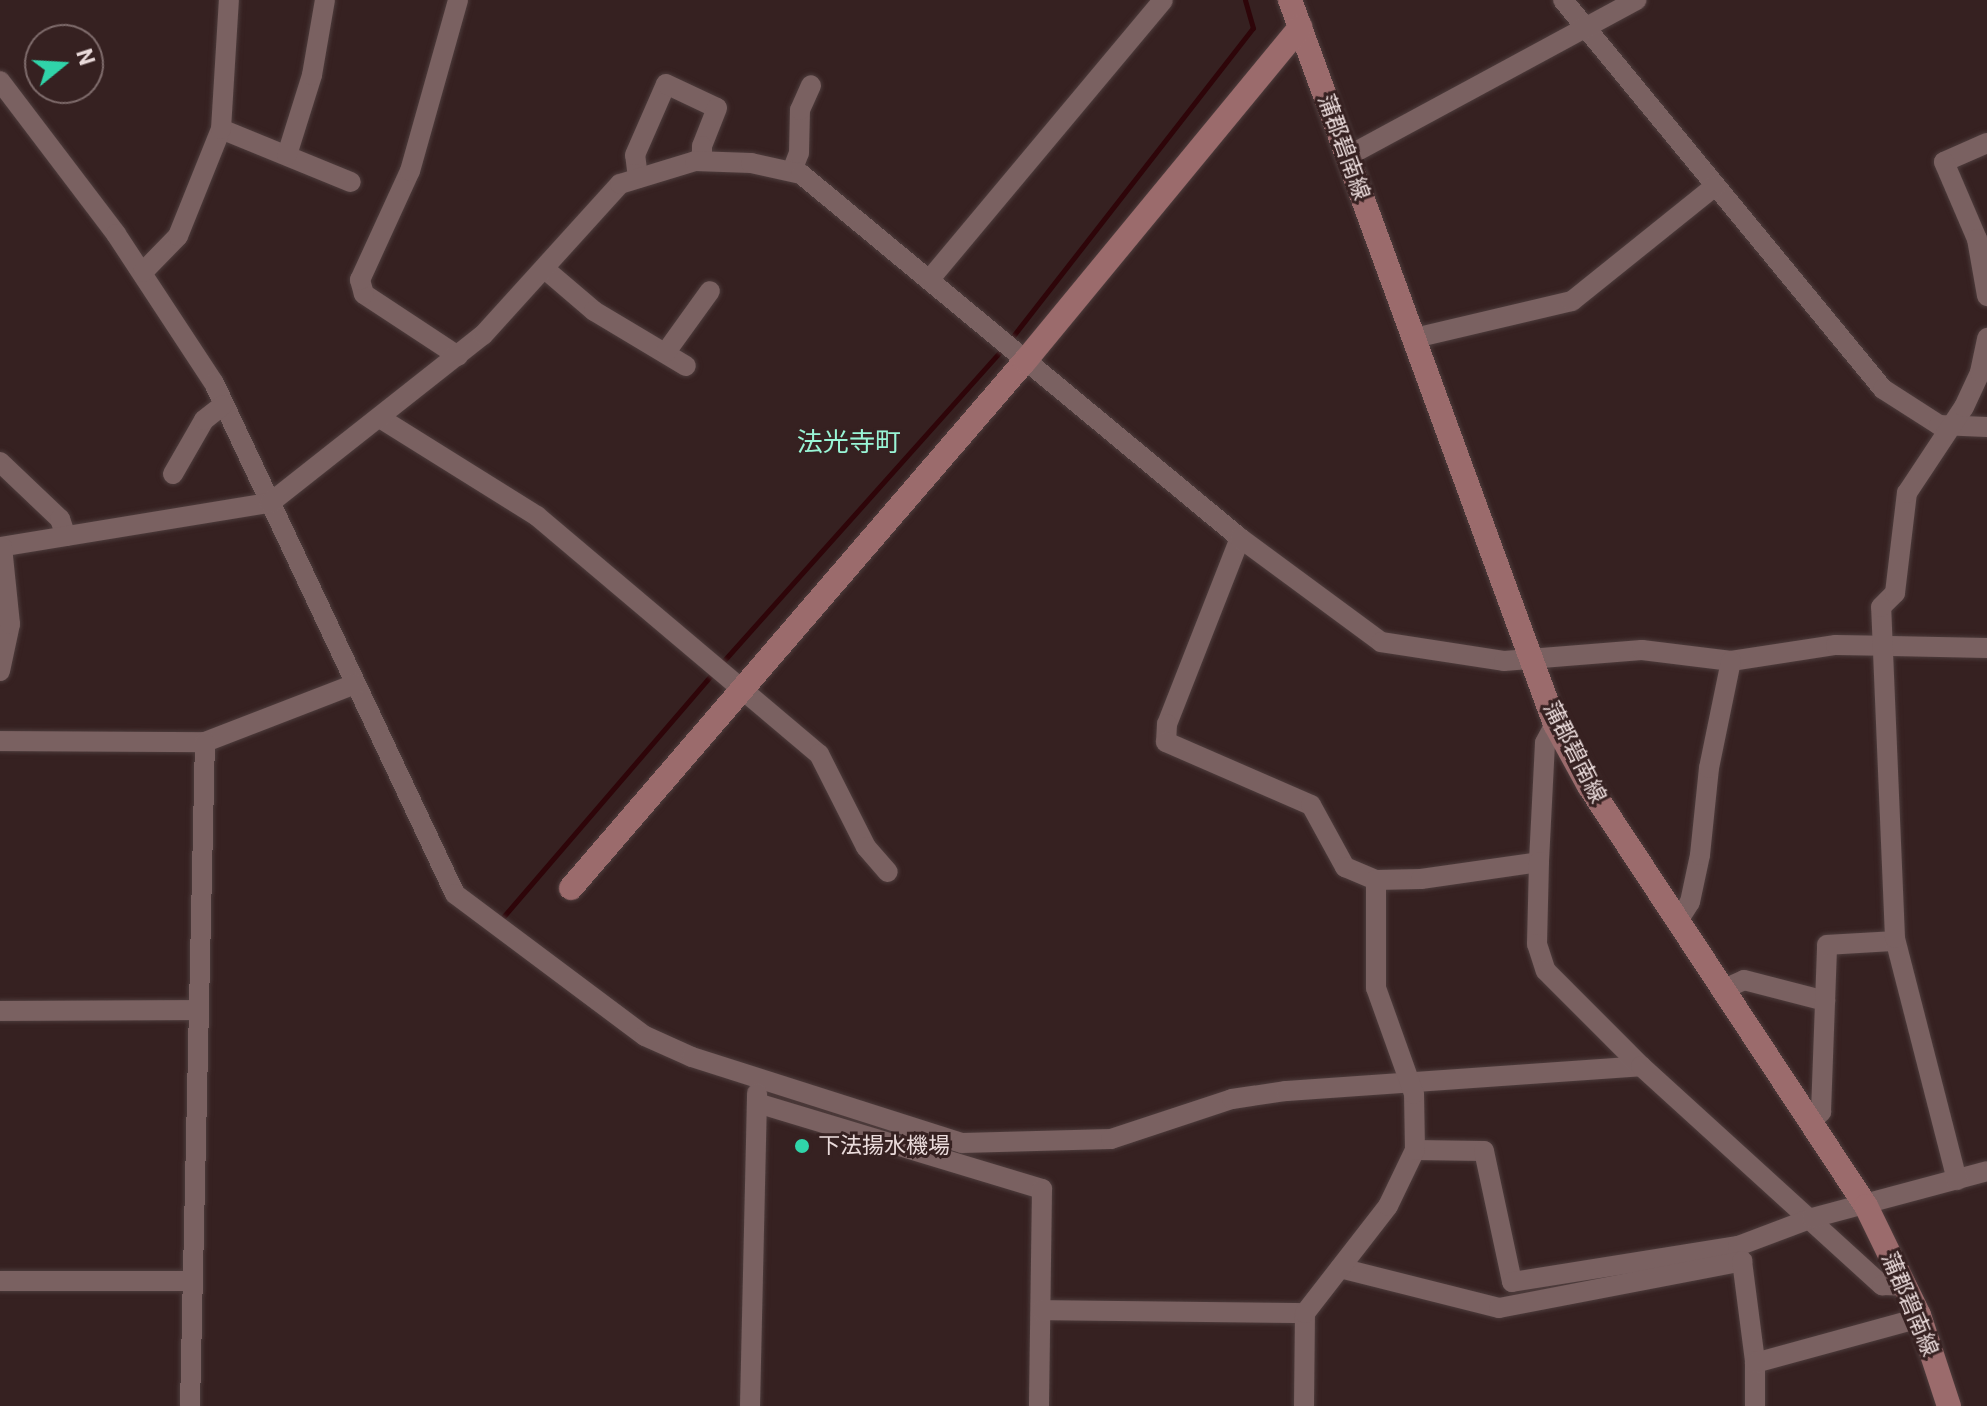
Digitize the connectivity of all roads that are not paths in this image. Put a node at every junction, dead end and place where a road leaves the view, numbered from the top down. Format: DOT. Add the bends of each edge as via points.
graph roads {
  1 [pos="229,0"];
  2 [pos="325,0"];
  3 [pos="458,0"];
  4 [pos="1163,0"];
  5 [pos="1290,0"];
  6 [pos="1563,0"];
  7 [pos="1637,0"];
  8 [pos="1300,27"];
  9 [pos="1587,31"];
  10 [pos="0,81"];
  11 [pos="811,85"];
  12 [pos="221,129"];
  13 [pos="1987,143"];
  14 [pos="287,155"];
  15 [pos="1348,156"];
  16 [pos="702,161"];
  17 [pos="792,171"];
  18 [pos="638,178"];
  19 [pos="351,182"];
  20 [pos="1715,186"];
  21 [pos="546,270"];
  22 [pos="143,272"];
  23 [pos="930,279"];
  24 [pos="710,291"];
  25 [pos="1987,296"];
  26 [pos="1415,338"];
  27 [pos="1987,338"];
  28 [pos="666,352"];
  29 [pos="458,356"];
  30 [pos="1025,361"];
  31 [pos="686,366"];
  32 [pos="223,405"];
  33 [pos="380,418"];
  34 [pos="1949,426"];
  35 [pos="1987,427"];
  36 [pos="0,462"];
  37 [pos="173,474"];
  38 [pos="270,503"];
  39 [pos="66,536"];
  40 [pos="1240,538"];
  41 [pos="1,547"];
  42 [pos="1883,643"];
  43 [pos="1987,648"];
  44 [pos="1532,659"];
  45 [pos="1731,661"];
  46 [pos="0,671"];
  47 [pos="355,684"];
  48 [pos="740,689"];
  49 [pos="1555,724"];
  50 [pos="0,741"];
  51 [pos="205,742"];
  52 [pos="1539,862"];
  53 [pos="888,872"];
  54 [pos="1376,880"];
  55 [pos="571,888"];
  56 [pos="1678,921"];
  57 [pos="1895,941"];
  58 [pos="1722,990"];
  59 [pos="1825,1001"];
  60 [pos="198,1010"];
  61 [pos="0,1011"];
  62 [pos="1641,1066"];
  63 [pos="757,1077"];
  64 [pos="1409,1084"];
  65 [pos="757,1103"];
  66 [pos="1810,1123"];
  67 [pos="1415,1150"];
  68 [pos="1987,1171"];
  69 [pos="1957,1180"];
  70 [pos="1866,1206"];
  71 [pos="1818,1225"];
  72 [pos="1340,1268"];
  73 [pos="0,1281"];
  74 [pos="192,1281"];
  75 [pos="1905,1286"];
  76 [pos="1041,1310"];
  77 [pos="1305,1313"];
  78 [pos="1920,1318"];
  79 [pos="1755,1363"];
  80 [pos="190,1406"];
  81 [pos="750,1406"];
  82 [pos="1039,1406"];
  83 [pos="1304,1406"];
  84 [pos="1755,1406"];
  85 [pos="1949,1406"];
  1 -- 12 [label="street"];
  2 -- 14 [label="street" via="312,75"];
  3 -- 29 [label="street" via="410,171 360,280 364,294"];
  4 -- 23 [label="street"];
  5 -- 8 [label="main road, 蒲郡碧南線"];
  6 -- 9 [label="street"];
  7 -- 9 [label="street"];
  8 -- 15 [label="main road, 蒲郡碧南線"];
  8 -- 30 [label="main road"];
  9 -- 15 [label="street"];
  9 -- 20 [label="street"];
  10 -- 22 [label="street"];
  11 -- 17 [label="street" via="800,110 799,153"];
  12 -- 14 [label="street"];
  12 -- 22 [label="street" via="178,236"];
  13 -- 25 [label="street" via="1944,162 1977,239"];
  14 -- 19 [label="street"];
  15 -- 26 [label="main road, 蒲郡碧南線"];
  16 -- 17 [label="street"];
  16 -- 18 [label="street"];
  16 -- 18 [label="street" via="702,146 717,108 666,84 635,155"];
  17 -- 23 [label="street"];
  18 -- 21 [label="street" via="620,184"];
  20 -- 26 [label="street" via="1572,301"];
  20 -- 34 [label="street" via="1883,389 1912,410"];
  21 -- 28 [label="street" via="594,311"];
  21 -- 29 [label="street"];
  22 -- 32 [label="street" via="181,326"];
  23 -- 30 [label="street"];
  24 -- 28 [label="street"];
  26 -- 44 [label="main road, 蒲郡碧南線"];
  27 -- 34 [label="street" via="1980,372"];
  28 -- 31 [label="street"];
  29 -- 33 [label="street"];
  30 -- 40 [label="street"];
  30 -- 48 [label="main road"];
  32 -- 37 [label="street" via="204,420"];
  32 -- 38 [label="street"];
  33 -- 38 [label="street"];
  33 -- 48 [label="street" via="537,516"];
  34 -- 35 [label="street"];
  34 -- 42 [label="street" via="1907,493 1895,593 1881,607"];
  36 -- 39 [label="street" via="60,519"];
  38 -- 39 [label="street"];
  38 -- 47 [label="street"];
  39 -- 41 [label="street"];
  40 -- 44 [label="street" via="1381,642 1504,661"];
  40 -- 54 [label="street" via="1167,724 1166,742 1311,805 1345,867"];
  41 -- 46 [label="street" via="10,624"];
  42 -- 43 [label="street"];
  42 -- 45 [label="street"];
  42 -- 57 [label="street"];
  44 -- 45 [label="street" via="1642,650"];
  44 -- 49 [label="main road, 蒲郡碧南線"];
  45 -- 56 [label="street" via="1709,768 1700,855 1690,902"];
  47 -- 51 [label="street"];
  47 -- 63 [label="street" via="447,878 465,904 645,1036"];
  48 -- 53 [label="street" via="819,754 866,847"];
  48 -- 55 [label="main road"];
  49 -- 52 [label="street" via="1545,743"];
  49 -- 56 [label="main road, 蒲郡碧南線"];
  50 -- 51 [label="street"];
  51 -- 60 [label="street"];
  52 -- 54 [label="street"];
  52 -- 62 [label="street" via="1537,944 1546,971"];
  54 -- 64 [label="street" via="1376,988"];
  56 -- 58 [label="main road, 蒲郡碧南線"];
  57 -- 59 [label="street" via="1827,945"];
  57 -- 69 [label="street"];
  58 -- 59 [label="street" via="1744,980"];
  58 -- 66 [label="main road, 蒲郡碧南線"];
  59 -- 66 [label="street" via="1821,1112"];
  60 -- 61 [label="street"];
  60 -- 74 [label="street"];
  62 -- 64 [label="street"];
  62 -- 71 [label="street"];
  63 -- 64 [label="street" via="962,1143 1111,1139 1232,1099"];
  63 -- 65 [label="street"];
  64 -- 67 [label="street" via="1414,1094"];
  65 -- 76 [label="street" via="1042,1189"];
  65 -- 81 [label="street"];
  66 -- 70 [label="main road, 蒲郡碧南線"];
  67 -- 71 [label="street" via="1484,1151 1512,1282 1738,1246"];
  67 -- 72 [label="street" via="1388,1206"];
  68 -- 69 [label="street"];
  69 -- 70 [label="street"];
  70 -- 71 [label="street"];
  70 -- 75 [label="main road, 蒲郡碧南線"];
  71 -- 75 [label="street" via="1882,1285"];
  72 -- 77 [label="street"];
  72 -- 79 [label="street" via="1499,1308 1742,1261"];
  73 -- 74 [label="street"];
  74 -- 80 [label="street"];
  75 -- 78 [label="main road, 蒲郡碧南線"];
  76 -- 77 [label="street"];
  76 -- 82 [label="street"];
  77 -- 83 [label="street"];
  78 -- 79 [label="street"];
  78 -- 85 [label="main road, 蒲郡碧南線"];
  79 -- 84 [label="street"];
}
